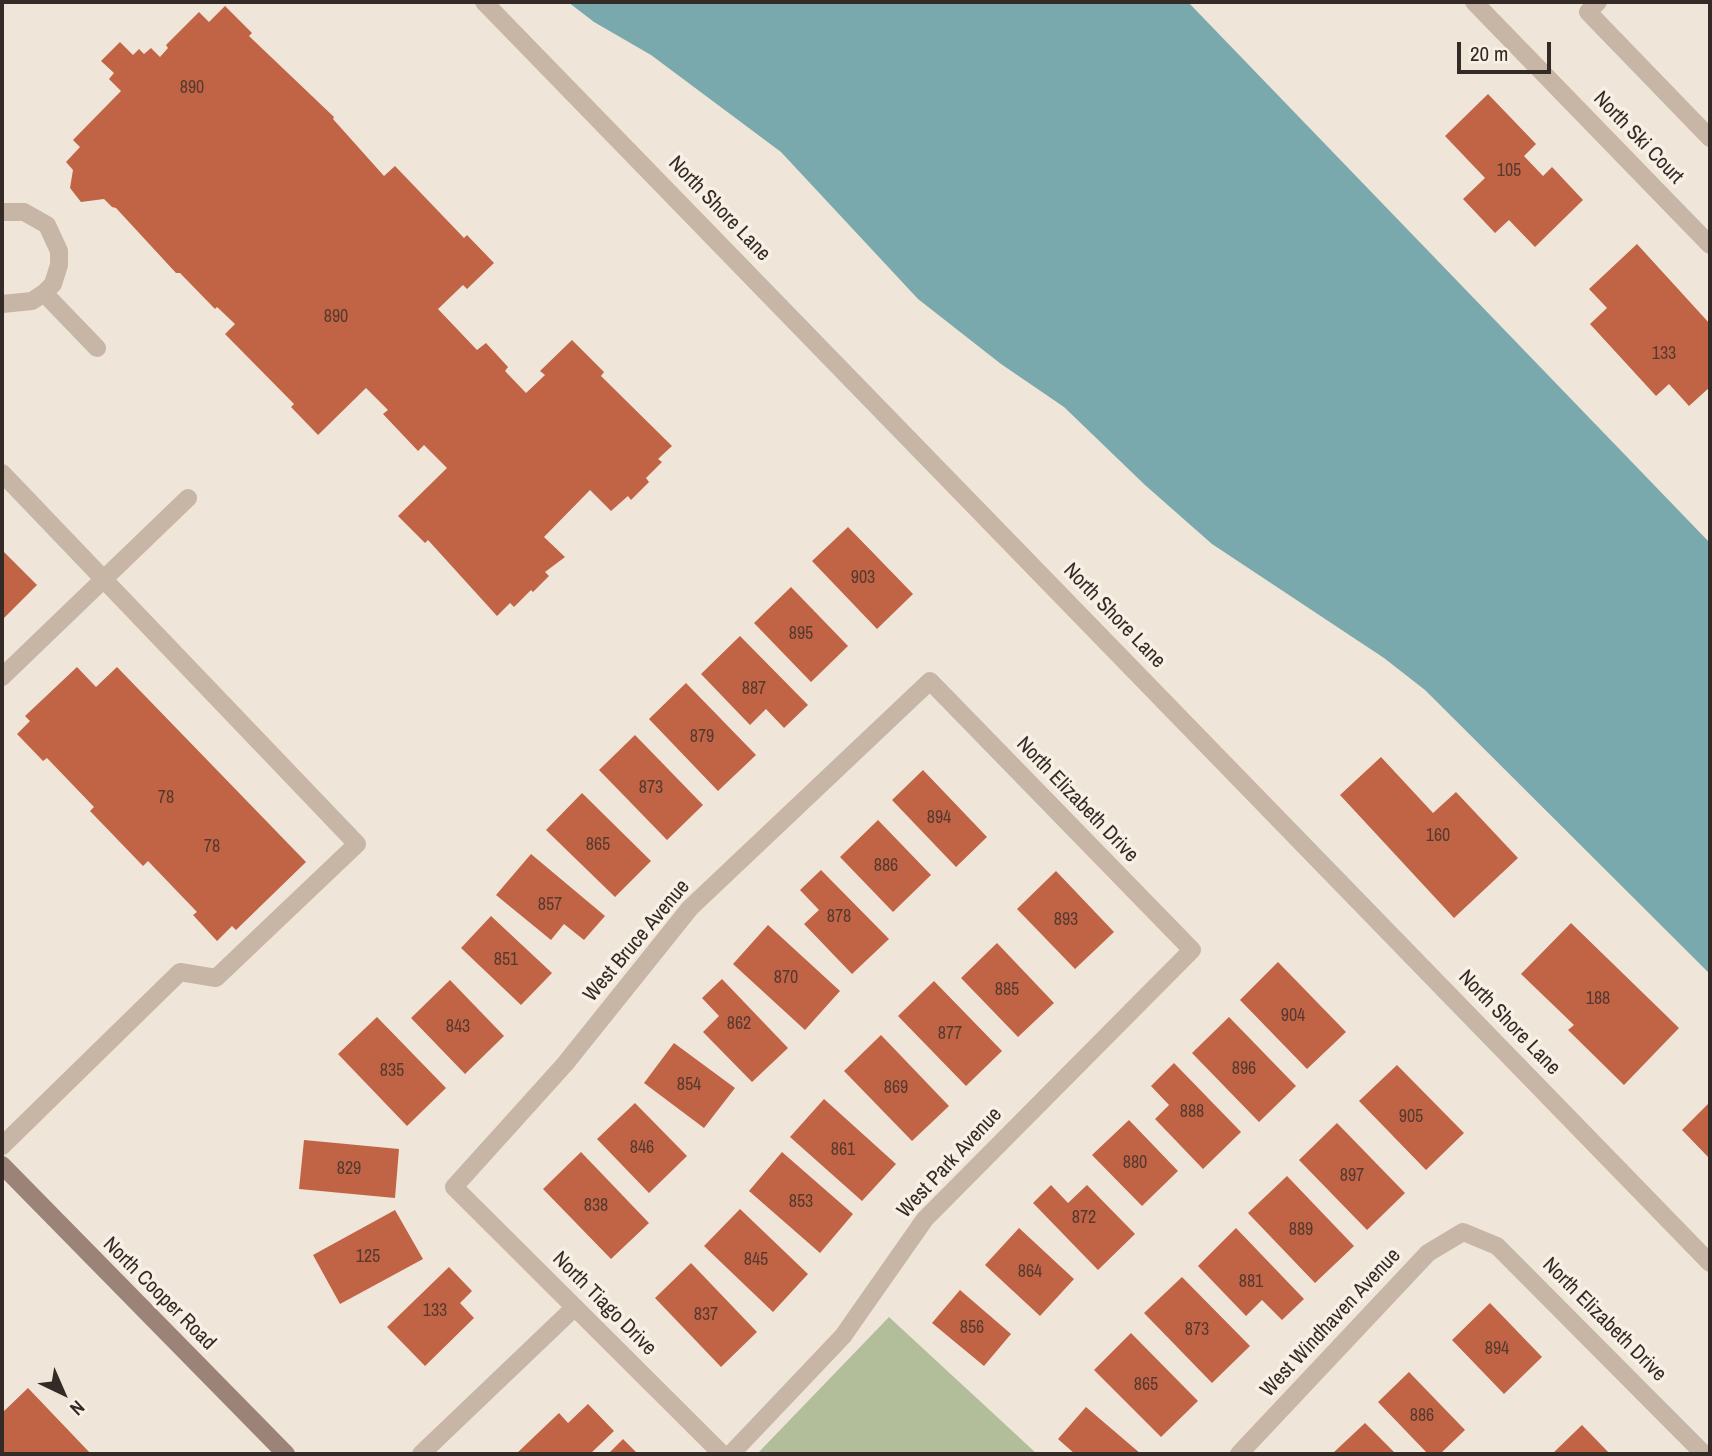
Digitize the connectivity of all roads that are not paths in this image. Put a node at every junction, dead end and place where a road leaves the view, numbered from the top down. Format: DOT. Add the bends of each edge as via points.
graph roads {
  1 [pos="484,2"];
  2 [pos="1474,2"];
  3 [pos="1593,7"];
  4 [pos="1710,138"];
  5 [pos="2,212"];
  6 [pos="1710,245"];
  7 [pos="44,293"];
  8 [pos="2,304"];
  9 [pos="97,348"];
  10 [pos="2,473"];
  11 [pos="188,498"];
  12 [pos="105,578"];
  13 [pos="2,677"];
  14 [pos="930,681"];
  15 [pos="1192,950"];
  16 [pos="2,1146"];
  17 [pos="2,1165"];
  18 [pos="454,1187"];
  19 [pos="1463,1232"];
  20 [pos="1710,1263"];
  21 [pos="575,1307"];
  22 [pos="286,1454"];
  23 [pos="421,1454"];
  24 [pos="722,1454"];
  25 [pos="731,1454"];
  26 [pos="1239,1454"];
  27 [pos="1704,1454"];
  1 -- 20 [label="street, North Shore Lane"];
  2 -- 6 [label="street, North Ski Court"];
  3 -- 4 [label="street"];
  5 -- 7 [label="street" via="24,212 55,236 59,265 53,284"];
  7 -- 8 [label="street" via="32,301"];
  7 -- 9 [label="street"];
  10 -- 12 [label="street"];
  11 -- 12 [label="street"];
  12 -- 13 [label="street"];
  12 -- 16 [label="street" via="357,844 216,978 180,972"];
  14 -- 15 [label="street, North Elizabeth Drive"];
  14 -- 18 [label="street, West Bruce Avenue" via="690,908 565,1064"];
  15 -- 25 [label="street, West Park Avenue" via="925,1219 843,1336"];
  17 -- 22 [label="main road, North Cooper Road"];
  18 -- 21 [label="street, North Tiago Drive"];
  19 -- 26 [label="street, West Windhaven Avenue" via="1428,1253"];
  19 -- 27 [label="street, North Elizabeth Drive" via="1497,1246"];
  21 -- 23 [label="street"];
  21 -- 24 [label="street, North Tiago Drive"];
}
